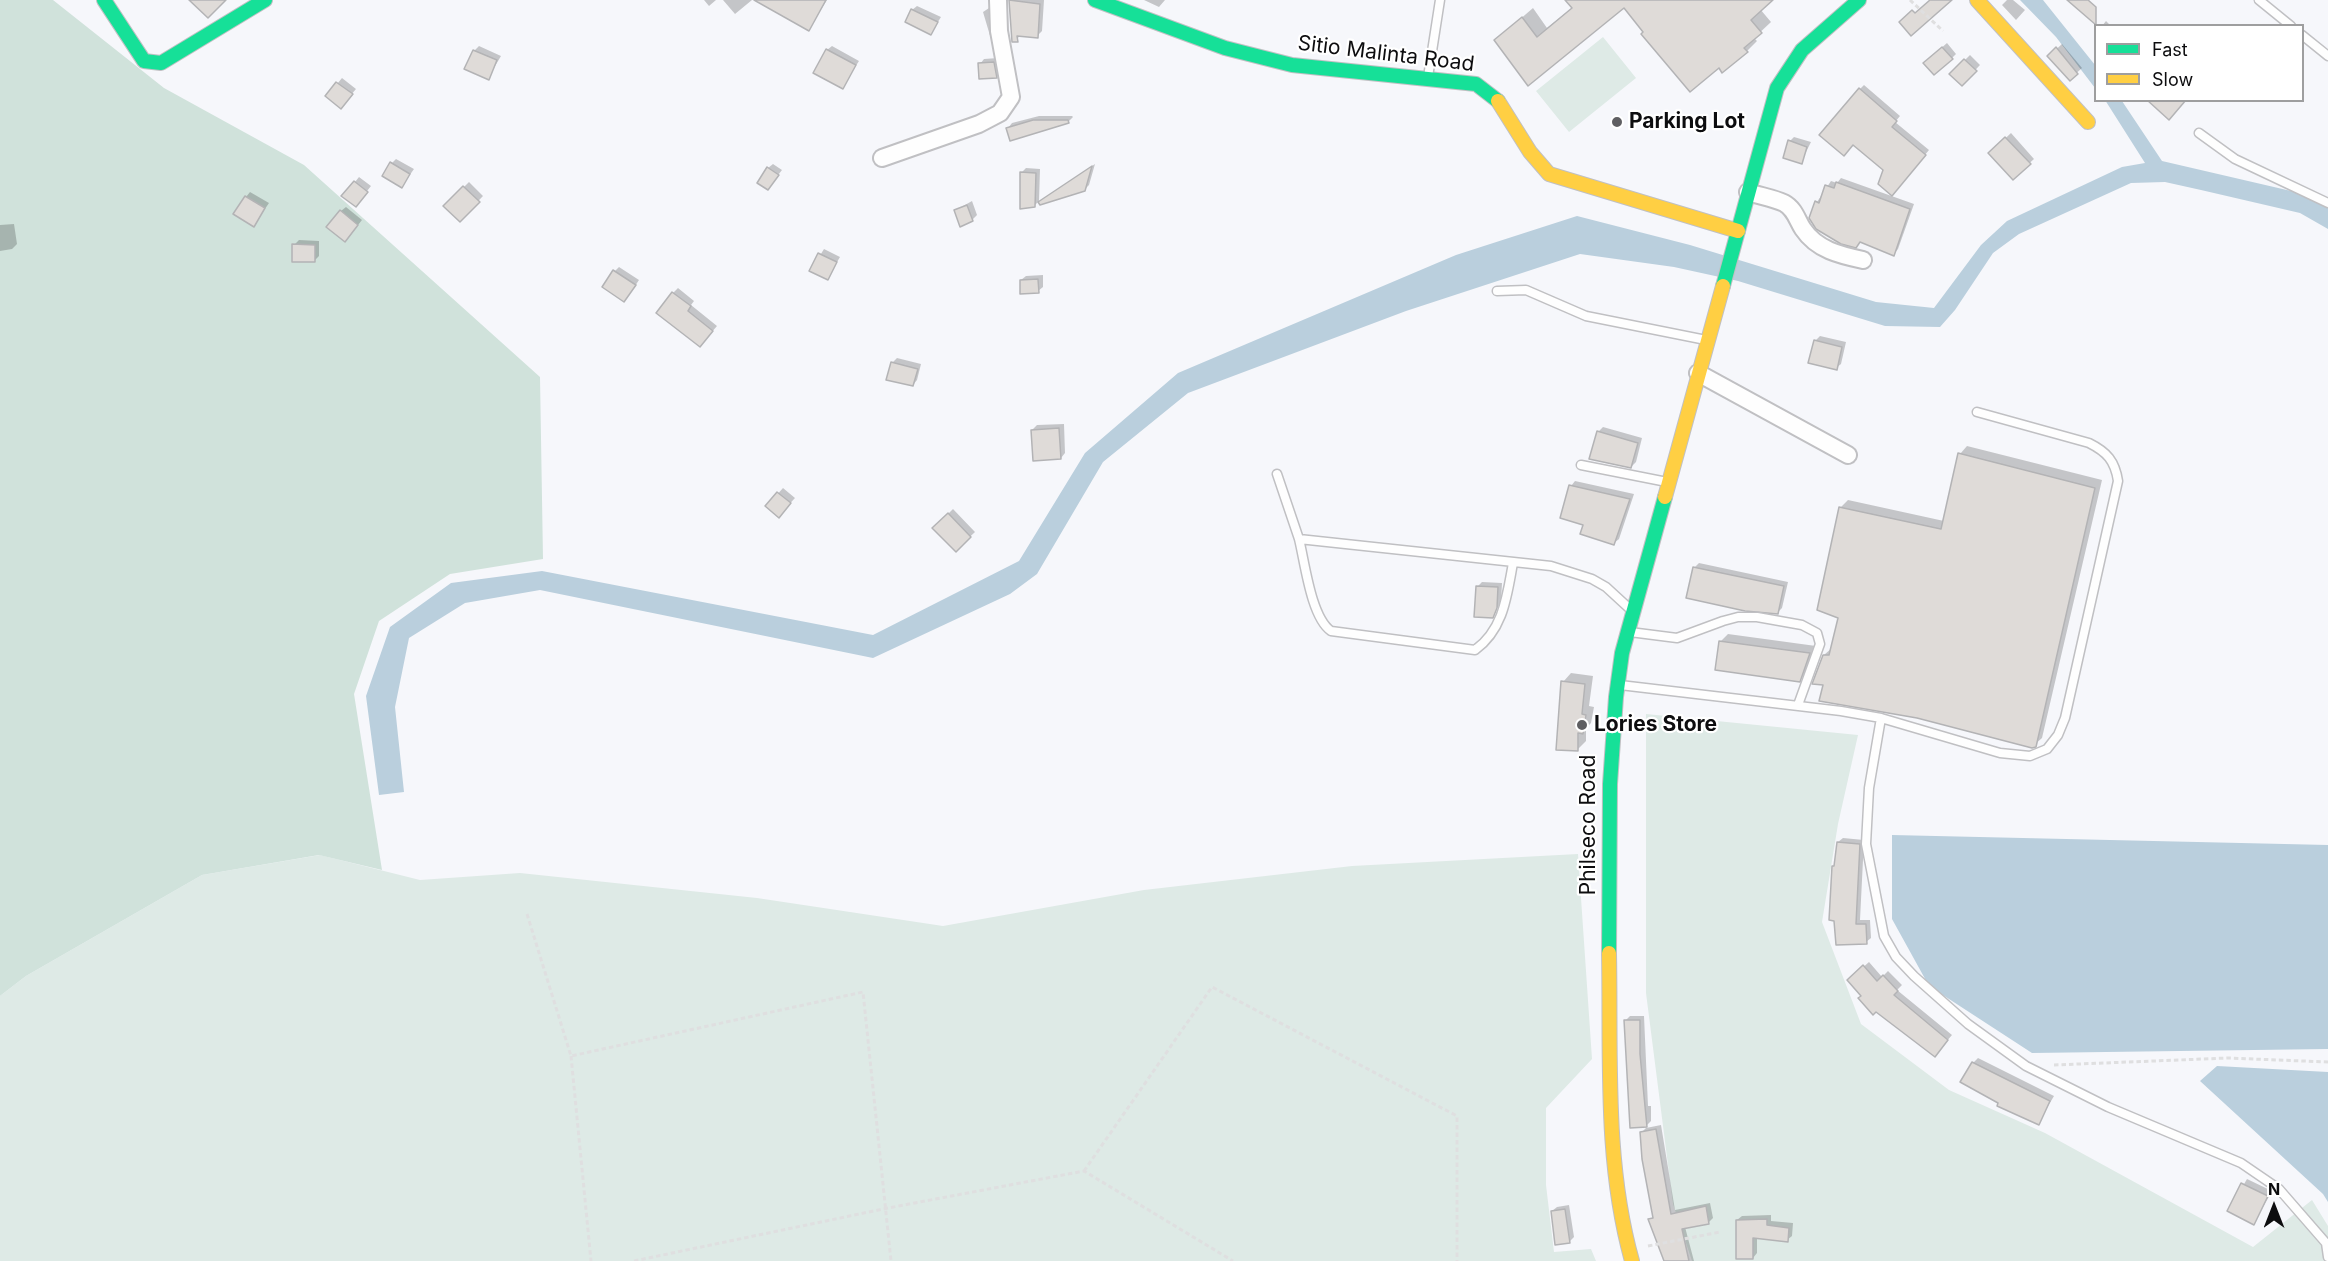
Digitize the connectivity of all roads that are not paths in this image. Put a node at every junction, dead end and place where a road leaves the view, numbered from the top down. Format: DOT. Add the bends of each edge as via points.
graph roads {
  1 [pos="104,0"];
  2 [pos="265,0"];
  3 [pos="998,0"];
  4 [pos="1095,0"];
  5 [pos="1440,0"];
  6 [pos="1859,0"];
  7 [pos="1977,0"];
  8 [pos="2259,0"];
  9 [pos="2289,24"];
  10 [pos="2304,37"];
  11 [pos="2328,56"];
  12 [pos="1427,80"];
  13 [pos="2088,122"];
  14 [pos="2199,133"];
  15 [pos="882,158"];
  16 [pos="1748,192"];
  17 [pos="2328,203"];
  18 [pos="1736,235"];
  19 [pos="1863,260"];
  20 [pos="1497,291"];
  21 [pos="1707,340"];
  22 [pos="1698,373"];
  23 [pos="1977,412"];
  24 [pos="1848,455"];
  25 [pos="1581,465"];
  26 [pos="1277,474"];
  27 [pos="1668,482"];
  28 [pos="1299,539"];
  29 [pos="1514,563"];
  30 [pos="1631,611"];
  31 [pos="1627,631"];
  32 [pos="1617,684"];
  33 [pos="1798,705"];
  34 [pos="1881,718"];
  35 [pos="1630,1255"];
  36 [pos="2328,1257"];
  1 -- 2 [label="street" via="144,61 161,63"];
  3 -- 15 [label="street" via="999,31 1011,98 1006,107 980,124"];
  4 -- 12 [label="street, Sitio Malinta Road" via="1269,60"];
  5 -- 12 [label="lane"];
  6 -- 16 [label="street, Philseco Road" via="1784,70"];
  7 -- 13 [label="street"];
  8 -- 9 [label="lane"];
  10 -- 11 [label="lane"];
  12 -- 18 [label="street, Sitio Malinta Road" via="1476,84 1491,91 1536,163 1549,174"];
  14 -- 17 [label="lane" via="2235,159"];
  16 -- 18 [label="street, Philseco Road"];
  16 -- 19 [label="street" via="1785,204 1795,213 1802,229 1827,250"];
  18 -- 21 [label="street, Philseco Road"];
  20 -- 21 [label="lane" via="1526,290 1586,316"];
  21 -- 22 [label="street, Philseco Road"];
  22 -- 24 [label="street"];
  22 -- 27 [label="street, Philseco Road"];
  23 -- 34 [label="lane" via="2089,443 2106,451 2116,467 2118,481 2065,718 2048,749 2030,756 2000,753"];
  25 -- 27 [label="lane"];
  26 -- 28 [label="lane"];
  27 -- 30 [label="street, Philseco Road"];
  28 -- 29 [label="lane"];
  28 -- 29 [label="lane" via="1317,612 1322,625 1331,631 1475,650 1489,640 1498,624"];
  29 -- 30 [label="lane" via="1551,566 1592,579"];
  30 -- 31 [label="street, Philseco Road"];
  31 -- 32 [label="street, Philseco Road"];
  31 -- 33 [label="lane" via="1677,638 1738,617 1802,625 1817,633 1820,644"];
  32 -- 33 [label="lane"];
  32 -- 35 [label="street, Philseco Road" via="1608,790 1611,1083 1616,1179"];
  33 -- 34 [label="lane"];
  34 -- 36 [label="lane" via="1869,788 1866,844 1884,936 1896,957 1968,1023 2026,1066 2108,1107 2241,1163 2279,1189 2326,1243"];
}
